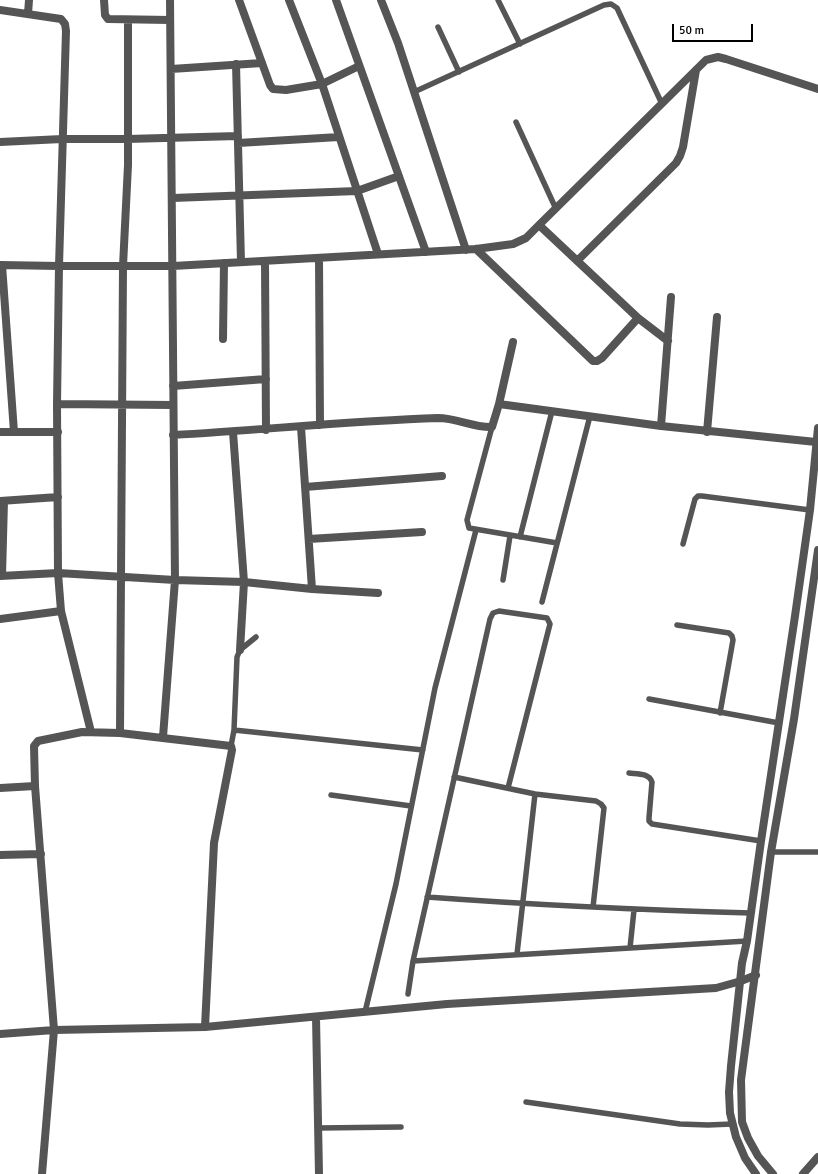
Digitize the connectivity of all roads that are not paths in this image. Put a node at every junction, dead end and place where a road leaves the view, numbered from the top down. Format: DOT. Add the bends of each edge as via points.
graph roads {
  1 [pos="29,0"];
  2 [pos="104,0"];
  3 [pos="170,0"];
  4 [pos="239,0"];
  5 [pos="289,0"];
  6 [pos="336,0"];
  7 [pos="381,0"];
  8 [pos="498,0"];
  9 [pos="0,10"];
  10 [pos="28,14"];
  11 [pos="128,20"];
  12 [pos="170,20"];
  13 [pos="438,27"];
  14 [pos="520,44"];
  15 [pos="262,63"];
  16 [pos="236,64"];
  17 [pos="359,66"];
  18 [pos="171,69"];
  19 [pos="696,70"];
  20 [pos="459,72"];
  21 [pos="322,84"];
  22 [pos="818,89"];
  23 [pos="414,92"];
  24 [pos="662,104"];
  25 [pos="516,122"];
  26 [pos="339,137"];
  27 [pos="172,138"];
  28 [pos="62,139"];
  29 [pos="127,139"];
  30 [pos="238,139"];
  31 [pos="0,142"];
  32 [pos="399,176"];
  33 [pos="357,191"];
  34 [pos="239,194"];
  35 [pos="172,198"];
  36 [pos="556,209"];
  37 [pos="539,225"];
  38 [pos="476,249"];
  39 [pos="466,250"];
  40 [pos="426,252"];
  41 [pos="378,254"];
  42 [pos="319,258"];
  43 [pos="265,261"];
  44 [pos="577,261"];
  45 [pos="241,262"];
  46 [pos="224,263"];
  47 [pos="1,265"];
  48 [pos="59,266"];
  49 [pos="123,266"];
  50 [pos="173,266"];
  51 [pos="671,298"];
  52 [pos="717,317"];
  53 [pos="638,318"];
  54 [pos="3,324"];
  55 [pos="223,339"];
  56 [pos="668,341"];
  57 [pos="513,342"];
  58 [pos="266,379"];
  59 [pos="173,386"];
  60 [pos="57,404"];
  61 [pos="499,404"];
  62 [pos="123,405"];
  63 [pos="173,405"];
  64 [pos="552,411"];
  65 [pos="590,416"];
  66 [pos="320,425"];
  67 [pos="661,426"];
  68 [pos="301,427"];
  69 [pos="492,427"];
  70 [pos="818,428"];
  71 [pos="266,430"];
  72 [pos="0,432"];
  73 [pos="14,432"];
  74 [pos="58,432"];
  75 [pos="233,432"];
  76 [pos="707,432"];
  77 [pos="173,435"];
  78 [pos="816,442"];
  79 [pos="816,469"];
  80 [pos="442,476"];
  81 [pos="305,487"];
  82 [pos="58,497"];
  83 [pos="2,501"];
  84 [pos="810,510"];
  85 [pos="476,530"];
  86 [pos="422,532"];
  87 [pos="510,536"];
  88 [pos="520,537"];
  89 [pos="309,539"];
  90 [pos="557,543"];
  91 [pos="683,544"];
  92 [pos="818,550"];
  93 [pos="58,573"];
  94 [pos="1,576"];
  95 [pos="121,576"];
  96 [pos="175,580"];
  97 [pos="503,580"];
  98 [pos="244,582"];
  99 [pos="312,589"];
  100 [pos="378,593"];
  101 [pos="542,602"];
  102 [pos="61,611"];
  103 [pos="0,619"];
  104 [pos="676,625"];
  105 [pos="794,627"];
  106 [pos="806,629"];
  107 [pos="256,636"];
  108 [pos="240,650"];
  109 [pos="649,699"];
  110 [pos="720,713"];
  111 [pos="779,723"];
  112 [pos="234,730"];
  113 [pos="90,732"];
  114 [pos="120,733"];
  115 [pos="163,737"];
  116 [pos="231,746"];
  117 [pos="423,750"];
  118 [pos="629,773"];
  119 [pos="454,777"];
  120 [pos="36,786"];
  121 [pos="0,788"];
  122 [pos="508,788"];
  123 [pos="535,794"];
  124 [pos="331,795"];
  125 [pos="411,806"];
  126 [pos="761,841"];
  127 [pos="771,852"];
  128 [pos="818,852"];
  129 [pos="41,854"];
  130 [pos="0,855"];
  131 [pos="428,897"];
  132 [pos="522,904"];
  133 [pos="593,907"];
  134 [pos="634,910"];
  135 [pos="751,913"];
  136 [pos="747,941"];
  137 [pos="630,948"];
  138 [pos="517,954"];
  139 [pos="413,961"];
  140 [pos="756,975"];
  141 [pos="741,981"];
  142 [pos="408,994"];
  143 [pos="365,1012"];
  144 [pos="316,1017"];
  145 [pos="205,1027"];
  146 [pos="54,1030"];
  147 [pos="0,1034"];
  148 [pos="526,1102"];
  149 [pos="732,1124"];
  150 [pos="401,1127"];
  151 [pos="318,1128"];
  152 [pos="818,1157"];
  153 [pos="42,1174"];
  154 [pos="319,1174"];
  155 [pos="756,1174"];
  156 [pos="773,1174"];
  157 [pos="803,1174"];
  1 -- 10 [label="street"];
  2 -- 11 [label="street" via="105,15 108,19"];
  3 -- 12 [label="street"];
  4 -- 15 [label="street"];
  5 -- 21 [label="street"];
  6 -- 17 [label="street"];
  7 -- 23 [label="street"];
  8 -- 14 [label="lane"];
  9 -- 10 [label="street"];
  10 -- 28 [label="street" via="61,19 65,24"];
  11 -- 12 [label="street"];
  11 -- 29 [label="street"];
  12 -- 18 [label="street"];
  13 -- 20 [label="lane"];
  14 -- 20 [label="lane"];
  14 -- 24 [label="lane" via="611,4 617,8"];
  15 -- 16 [label="street"];
  15 -- 21 [label="street" via="273,89 286,90"];
  16 -- 18 [label="street"];
  16 -- 30 [label="street"];
  17 -- 21 [label="street"];
  17 -- 32 [label="street"];
  18 -- 27 [label="street"];
  19 -- 22 [label="street" via="706,60 718,57"];
  19 -- 24 [label="street"];
  19 -- 44 [label="street" via="680,156"];
  20 -- 23 [label="lane"];
  21 -- 26 [label="street"];
  23 -- 39 [label="street"];
  24 -- 36 [label="street"];
  25 -- 36 [label="lane"];
  26 -- 30 [label="street"];
  26 -- 33 [label="street"];
  27 -- 29 [label="street"];
  27 -- 30 [label="street"];
  27 -- 35 [label="street"];
  28 -- 29 [label="street"];
  28 -- 31 [label="street"];
  28 -- 48 [label="street"];
  29 -- 49 [label="street"];
  30 -- 34 [label="street"];
  32 -- 33 [label="street"];
  32 -- 40 [label="street"];
  33 -- 34 [label="street"];
  33 -- 41 [label="street"];
  34 -- 35 [label="street"];
  34 -- 45 [label="street"];
  35 -- 50 [label="street"];
  36 -- 37 [label="street"];
  37 -- 38 [label="street" via="526,238 513,244"];
  37 -- 44 [label="street"];
  38 -- 39 [label="street"];
  38 -- 53 [label="street" via="593,361 602,358"];
  39 -- 40 [label="street"];
  40 -- 41 [label="street"];
  41 -- 42 [label="street"];
  42 -- 43 [label="street"];
  42 -- 66 [label="street"];
  43 -- 45 [label="street"];
  43 -- 58 [label="street"];
  44 -- 53 [label="street"];
  45 -- 46 [label="street"];
  46 -- 50 [label="street"];
  46 -- 55 [label="street"];
  47 -- 48 [label="street"];
  47 -- 54 [label="street"];
  48 -- 49 [label="street"];
  48 -- 60 [label="street"];
  49 -- 50 [label="street"];
  49 -- 62 [label="street"];
  50 -- 59 [label="street"];
  51 -- 56 [label="street"];
  52 -- 76 [label="street"];
  53 -- 56 [label="street"];
  54 -- 73 [label="street"];
  56 -- 67 [label="street"];
  57 -- 61 [label="street"];
  58 -- 59 [label="street"];
  58 -- 71 [label="street"];
  59 -- 63 [label="street"];
  60 -- 62 [label="street"];
  60 -- 74 [label="street"];
  61 -- 64 [label="street"];
  61 -- 69 [label="street"];
  62 -- 63 [label="street"];
  62 -- 95 [label="street"];
  63 -- 77 [label="street"];
  64 -- 65 [label="street"];
  64 -- 88 [label="lane"];
  65 -- 67 [label="street"];
  65 -- 90 [label="lane"];
  66 -- 68 [label="street"];
  66 -- 69 [label="street" via="441,418 486,428"];
  67 -- 76 [label="street"];
  68 -- 71 [label="street"];
  68 -- 81 [label="street"];
  69 -- 85 [label="lane" via="467,520 469,528"];
  70 -- 78 [label="street"];
  71 -- 75 [label="street"];
  72 -- 73 [label="street"];
  73 -- 74 [label="street"];
  74 -- 82 [label="street"];
  75 -- 77 [label="street"];
  75 -- 98 [label="street"];
  76 -- 78 [label="street"];
  77 -- 96 [label="street"];
  78 -- 79 [label="street"];
  79 -- 84 [label="street"];
  80 -- 81 [label="street"];
  81 -- 89 [label="street"];
  82 -- 83 [label="street"];
  82 -- 93 [label="street"];
  83 -- 94 [label="street"];
  84 -- 91 [label="lane" via="698,496"];
  84 -- 105 [label="street"];
  85 -- 87 [label="lane"];
  85 -- 117 [label="lane" via="435,688"];
  86 -- 89 [label="street"];
  87 -- 88 [label="lane"];
  87 -- 97 [label="lane"];
  88 -- 90 [label="lane"];
  89 -- 99 [label="street"];
  90 -- 101 [label="lane"];
  92 -- 106 [label="street"];
  93 -- 94 [label="street"];
  93 -- 95 [label="street"];
  93 -- 102 [label="street"];
  95 -- 96 [label="street"];
  95 -- 114 [label="street"];
  96 -- 98 [label="street"];
  96 -- 115 [label="street"];
  98 -- 99 [label="street"];
  98 -- 108 [label="street"];
  99 -- 100 [label="street"];
  102 -- 103 [label="street"];
  102 -- 113 [label="street"];
  104 -- 110 [label="lane" via="729,633 732,636"];
  105 -- 106 [label="street"];
  105 -- 111 [label="street"];
  106 -- 127 [label="street" via="794,719"];
  107 -- 108 [label="lane"];
  108 -- 112 [label="lane" via="236,657"];
  109 -- 110 [label="lane"];
  110 -- 111 [label="lane"];
  111 -- 126 [label="street"];
  112 -- 116 [label="lane"];
  112 -- 117 [label="lane"];
  113 -- 114 [label="street"];
  113 -- 120 [label="street" via="35,743"];
  114 -- 115 [label="street"];
  115 -- 116 [label="street"];
  116 -- 145 [label="street" via="214,843"];
  117 -- 125 [label="lane"];
  118 -- 126 [label="lane" via="648,776 651,779 649,822 652,824"];
  119 -- 122 [label="lane"];
  119 -- 122 [label="lane" via="491,616 499,611 546,618 550,624"];
  119 -- 131 [label="lane"];
  120 -- 121 [label="street"];
  120 -- 129 [label="street"];
  122 -- 123 [label="lane"];
  123 -- 132 [label="lane"];
  123 -- 133 [label="lane" via="596,801 604,808"];
  124 -- 125 [label="lane"];
  125 -- 143 [label="lane" via="396,884"];
  126 -- 135 [label="street"];
  127 -- 128 [label="lane"];
  127 -- 140 [label="street"];
  129 -- 130 [label="street"];
  129 -- 146 [label="street"];
  131 -- 132 [label="lane"];
  131 -- 139 [label="lane"];
  132 -- 133 [label="lane"];
  132 -- 138 [label="lane"];
  133 -- 134 [label="lane"];
  134 -- 135 [label="lane"];
  134 -- 137 [label="lane"];
  135 -- 136 [label="street"];
  136 -- 137 [label="lane"];
  136 -- 141 [label="street"];
  137 -- 138 [label="lane"];
  138 -- 139 [label="lane"];
  139 -- 142 [label="lane"];
  140 -- 141 [label="street"];
  140 -- 156 [label="street" via="741,1080 742,1122 758,1156"];
  141 -- 143 [label="street" via="716,988 447,1004"];
  141 -- 149 [label="street" via="729,1092"];
  143 -- 144 [label="street"];
  144 -- 145 [label="street"];
  144 -- 151 [label="street"];
  145 -- 146 [label="street"];
  146 -- 147 [label="street"];
  146 -- 153 [label="street"];
  148 -- 149 [label="lane" via="680,1124"];
  149 -- 155 [label="street" via="745,1158"];
  150 -- 151 [label="lane"];
  151 -- 154 [label="street"];
  152 -- 157 [label="street"];
}
